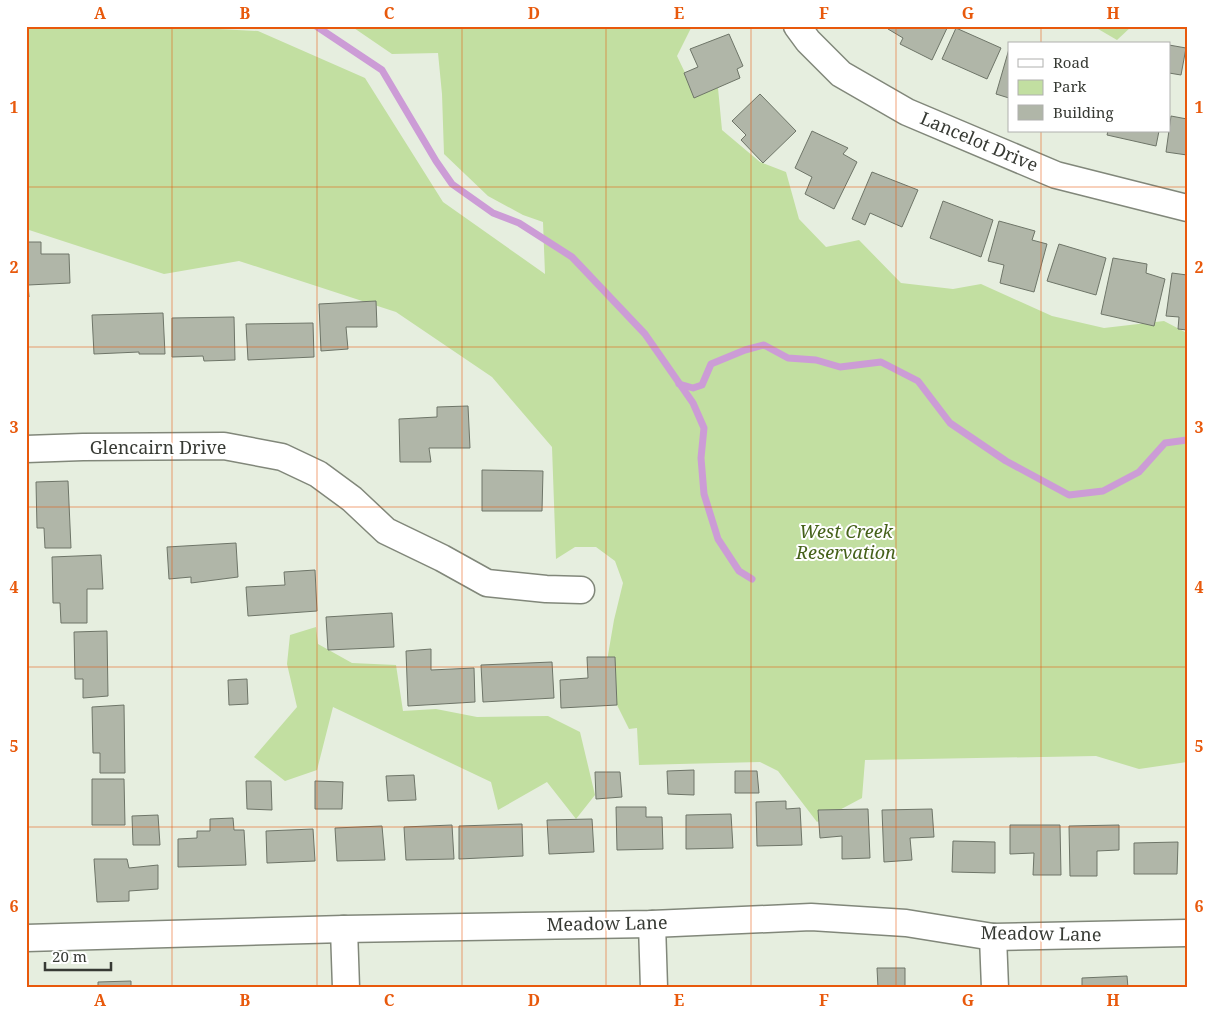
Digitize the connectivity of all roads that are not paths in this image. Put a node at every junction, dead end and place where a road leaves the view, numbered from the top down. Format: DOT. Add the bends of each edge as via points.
graph roads {
  1 [pos="797,26"];
  2 [pos="1187,208"];
  3 [pos="26,450"];
  4 [pos="581,590"];
  5 [pos="652,924"];
  6 [pos="344,929"];
  7 [pos="1187,933"];
  8 [pos="994,937"];
  9 [pos="26,938"];
  10 [pos="346,988"];
  11 [pos="654,988"];
  12 [pos="995,988"];
  1 -- 2 [label="street, Lancelot Drive" via="841,74 907,112 1056,175"];
  3 -- 4 [label="street, Glencairn Drive" via="224,446 282,457 318,474 352,499 386,531 487,583"];
  5 -- 6 [label="street, Meadow Lane"];
  5 -- 8 [label="street, Meadow Lane" via="811,917 906,923"];
  5 -- 11 [label="street"];
  6 -- 9 [label="street, Meadow Lane"];
  6 -- 10 [label="street"];
  7 -- 8 [label="street, Meadow Lane"];
  8 -- 12 [label="street"];
}
